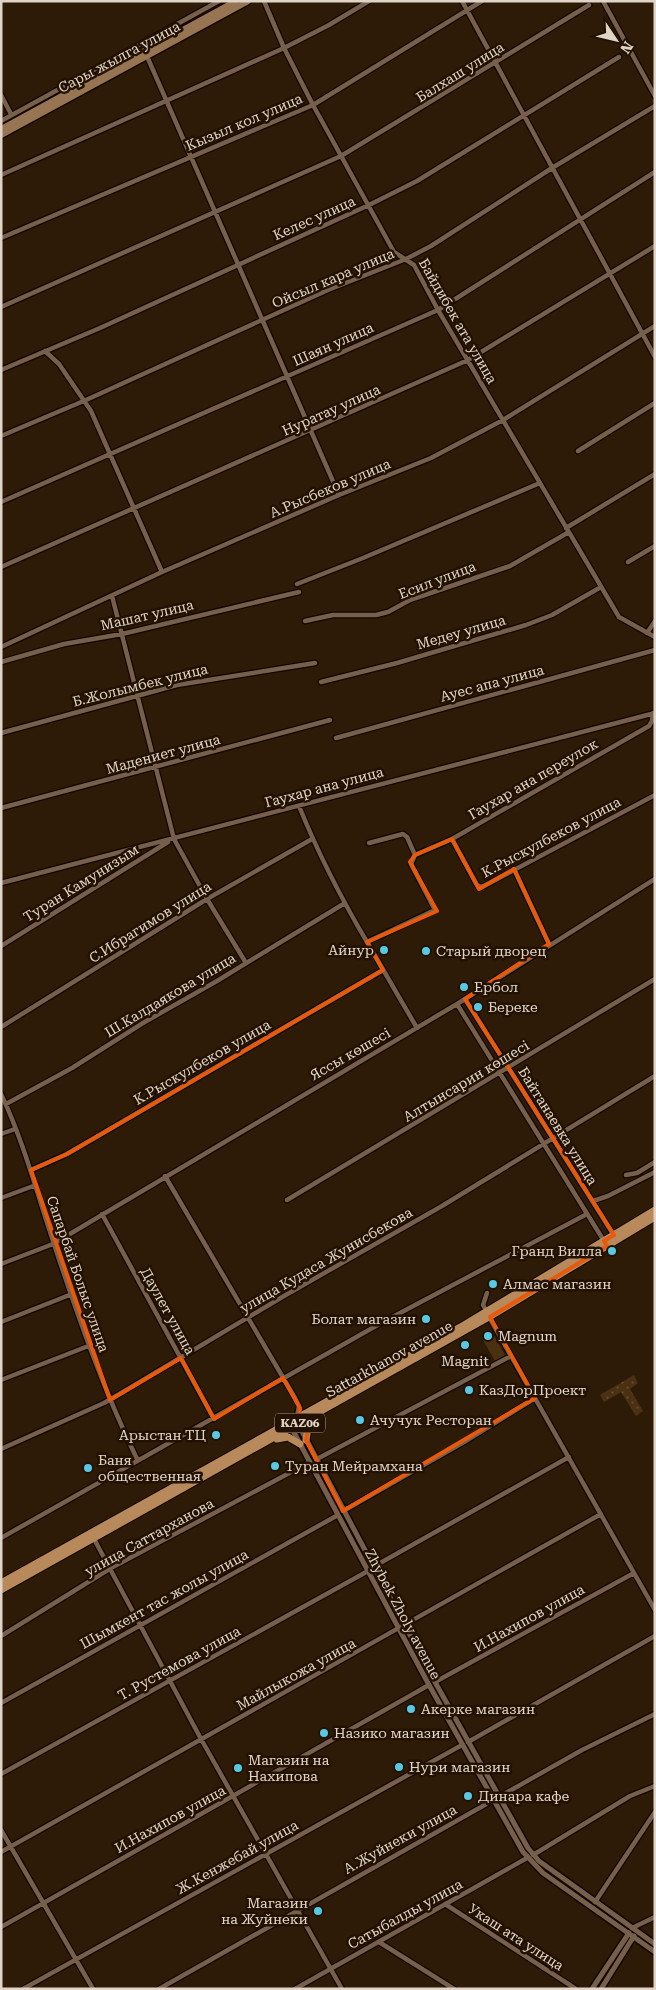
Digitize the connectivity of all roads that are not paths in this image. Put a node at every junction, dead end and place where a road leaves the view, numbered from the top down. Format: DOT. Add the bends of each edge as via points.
graph roads {
  1 [pos="219,1"];
  2 [pos="236,1"];
  3 [pos="248,1"];
  4 [pos="264,1"];
  5 [pos="369,1"];
  6 [pos="462,1"];
  7 [pos="482,1"];
  8 [pos="603,1"];
  9 [pos="589,5"];
  10 [pos="467,11"];
  11 [pos="284,48"];
  12 [pos="146,54"];
  13 [pos="620,57"];
  14 [pos="496,62"];
  15 [pos="1,95"];
  16 [pos="655,96"];
  17 [pos="166,101"];
  18 [pos="313,105"];
  19 [pos="655,106"];
  20 [pos="11,114"];
  21 [pos="523,116"];
  22 [pos="1,121"];
  23 [pos="1,129"];
  24 [pos="1,135"];
  25 [pos="341,156"];
  26 [pos="190,158"];
  27 [pos="552,168"];
  28 [pos="655,172"];
  29 [pos="1,175"];
  30 [pos="370,206"];
  31 [pos="215,212"];
  32 [pos="580,220"];
  33 [pos="1,238"];
  34 [pos="655,246"];
  35 [pos="406,259"];
  36 [pos="237,264"];
  37 [pos="610,274"];
  38 [pos="1,307"];
  39 [pos="438,310"];
  40 [pos="262,322"];
  41 [pos="655,326"];
  42 [pos="642,334"];
  43 [pos="45,352"];
  44 [pos="655,357"];
  45 [pos="468,360"];
  46 [pos="1,370"];
  47 [pos="286,377"];
  48 [pos="84,401"];
  49 [pos="655,403"];
  50 [pos="503,420"];
  51 [pos="310,431"];
  52 [pos="1,436"];
  53 [pos="578,450"];
  54 [pos="111,454"];
  55 [pos="655,474"];
  56 [pos="540,482"];
  57 [pos="339,495"];
  58 [pos="1,502"];
  59 [pos="135,508"];
  60 [pos="567,530"];
  61 [pos="655,546"];
  62 [pos="628,562"];
  63 [pos="1,567"];
  64 [pos="162,572"];
  65 [pos="297,584"];
  66 [pos="601,586"];
  67 [pos="298,592"];
  68 [pos="112,596"];
  69 [pos="655,620"];
  70 [pos="304,621"];
  71 [pos="647,633"];
  72 [pos="122,634"];
  73 [pos="655,637"];
  74 [pos="1,647"];
  75 [pos="655,650"];
  76 [pos="1,662"];
  77 [pos="315,663"];
  78 [pos="321,682"];
  79 [pos="137,696"];
  80 [pos="654,713"];
  81 [pos="330,720"];
  82 [pos="1,733"];
  83 [pos="336,738"];
  84 [pos="156,768"];
  85 [pos="655,794"];
  86 [pos="299,806"];
  87 [pos="1,808"];
  88 [pos="174,839"];
  89 [pos="312,839"];
  90 [pos="452,839"];
  91 [pos="370,843"];
  92 [pos="414,855"];
  93 [pos="514,869"];
  94 [pos="655,879"];
  95 [pos="1,883"];
  96 [pos="207,900"];
  97 [pos="345,903"];
  98 [pos="368,942"];
  99 [pos="549,944"];
  100 [pos="1,946"];
  101 [pos="246,963"];
  102 [pos="383,970"];
  103 [pos="655,979"];
  104 [pos="464,999"];
  105 [pos="457,1004"];
  106 [pos="1,1027"];
  107 [pos="417,1028"];
  108 [pos="508,1068"];
  109 [pos="500,1073"];
  110 [pos="655,1076"];
  111 [pos="1,1094"];
  112 [pos="6,1104"];
  113 [pos="15,1129"];
  114 [pos="1,1134"];
  115 [pos="553,1138"];
  116 [pos="544,1144"];
  117 [pos="655,1162"];
  118 [pos="30,1170"];
  119 [pos="655,1172"];
  120 [pos="626,1175"];
  121 [pos="165,1176"];
  122 [pos="36,1185"];
  123 [pos="1,1198"];
  124 [pos="287,1200"];
  125 [pos="593,1201"];
  126 [pos="655,1210"];
  127 [pos="102,1214"];
  128 [pos="587,1214"];
  129 [pos="655,1217"];
  130 [pos="616,1237"];
  131 [pos="606,1243"];
  132 [pos="53,1244"];
  133 [pos="1,1264"];
  134 [pos="487,1293"];
  135 [pos="72,1294"];
  136 [pos="488,1314"];
  137 [pos="246,1318"];
  138 [pos="1,1322"];
  139 [pos="91,1345"];
  140 [pos="511,1356"];
  141 [pos="181,1358"];
  142 [pos="283,1378"];
  143 [pos="1,1380"];
  144 [pos="535,1398"];
  145 [pos="110,1400"];
  146 [pos="320,1412"];
  147 [pos="214,1419"];
  148 [pos="295,1421"];
  149 [pos="263,1442"];
  150 [pos="303,1442"];
  151 [pos="1,1449"];
  152 [pos="568,1457"];
  153 [pos="317,1459"];
  154 [pos="137,1460"];
  155 [pos="310,1462"];
  156 [pos="343,1511"];
  157 [pos="601,1514"];
  158 [pos="338,1515"];
  159 [pos="92,1536"];
  160 [pos="1,1538"];
  161 [pos="56,1556"];
  162 [pos="373,1567"];
  163 [pos="111,1568"];
  164 [pos="368,1571"];
  165 [pos="634,1573"];
  166 [pos="1,1583"];
  167 [pos="1,1590"];
  168 [pos="655,1610"];
  169 [pos="141,1625"];
  170 [pos="402,1627"];
  171 [pos="1,1636"];
  172 [pos="655,1636"];
  173 [pos="171,1681"];
  174 [pos="435,1682"];
  175 [pos="429,1685"];
  176 [pos="1,1703"];
  177 [pos="655,1714"];
  178 [pos="202,1739"];
  179 [pos="468,1742"];
  180 [pos="462,1745"];
  181 [pos="1,1774"];
  182 [pos="655,1786"];
  183 [pos="234,1796"];
  184 [pos="499,1797"];
  185 [pos="493,1800"];
  186 [pos="655,1812"];
  187 [pos="1,1830"];
  188 [pos="11,1846"];
  189 [pos="1,1852"];
  190 [pos="266,1854"];
  191 [pos="532,1855"];
  192 [pos="527,1858"];
  193 [pos="595,1902"];
  194 [pos="44,1903"];
  195 [pos="445,1904"];
  196 [pos="298,1910"];
  197 [pos="655,1917"];
  198 [pos="1,1927"];
  199 [pos="634,1930"];
  200 [pos="630,1936"];
  201 [pos="379,1942"];
  202 [pos="655,1944"];
  203 [pos="655,1952"];
  204 [pos="77,1958"];
  205 [pos="330,1968"];
  206 [pos="23,1989"];
  207 [pos="93,1989"];
  208 [pos="159,1989"];
  209 [pos="294,1989"];
  210 [pos="342,1989"];
  211 [pos="454,1989"];
  212 [pos="576,1989"];
  213 [pos="592,1989"];
  214 [pos="601,1989"];
  1 -- 20 [label="street"];
  2 -- 12 [label="main road, Сары жылга улица"];
  3 -- 12 [label="main road, Сары жылга улица"];
  4 -- 11 [label="street, Байдибек ата улица"];
  5 -- 11 [label="street"];
  6 -- 10 [label="street"];
  7 -- 10 [label="street, Кызыл кол улица"];
  8 -- 16 [label="street"];
  9 -- 14 [label="street, Балхаш улица"];
  10 -- 14 [label="street"];
  10 -- 18 [label="street, Кызыл кол улица"];
  11 -- 17 [label="street"];
  11 -- 18 [label="street, Байдибек ата улица"];
  12 -- 17 [label="street"];
  12 -- 23 [label="main road, Сары жылга улица"];
  12 -- 24 [label="main road, Сары жылга улица"];
  13 -- 21 [label="street, Келес улица"];
  14 -- 21 [label="street"];
  14 -- 25 [label="street, Балхаш улица"];
  15 -- 20 [label="street"];
  17 -- 26 [label="street"];
  17 -- 29 [label="street"];
  18 -- 25 [label="street, Байдибек ата улица"];
  18 -- 26 [label="street, Кызыл кол улица"];
  19 -- 27 [label="street, Ойсыл кара улица"];
  20 -- 22 [label="street"];
  21 -- 27 [label="street"];
  21 -- 30 [label="street, Келес улица"];
  25 -- 30 [label="street, Байдибек ата улица"];
  25 -- 31 [label="street, Балхаш улица"];
  26 -- 31 [label="street"];
  26 -- 33 [label="street, Кызыл кол улица"];
  27 -- 32 [label="street"];
  27 -- 35 [label="street, Ойсыл кара улица"];
  28 -- 32 [label="street, Шаян улица"];
  30 -- 35 [label="street, Байдибек ата улица" via="394,252"];
  30 -- 36 [label="street, Келес улица"];
  31 -- 36 [label="street"];
  31 -- 38 [label="street, Балхаш улица"];
  32 -- 37 [label="street"];
  32 -- 39 [label="street, Шаян улица"];
  34 -- 37 [label="street, Нуратау улица"];
  35 -- 39 [label="street, Байдибек ата улица" via="414,265"];
  35 -- 40 [label="street, Ойсыл кара улица" via="328,290"];
  36 -- 40 [label="street"];
  36 -- 43 [label="street, Келес улица"];
  37 -- 42 [label="street"];
  37 -- 45 [label="street, Нуратау улица"];
  39 -- 45 [label="street, Байдибек ата улица"];
  39 -- 47 [label="street, Шаян улица"];
  40 -- 47 [label="street"];
  40 -- 48 [label="street, Ойсыл кара улица"];
  41 -- 42 [label="street, А.Рысбеков улица"];
  42 -- 44 [label="street"];
  42 -- 50 [label="street, А.Рысбеков улица"];
  43 -- 46 [label="street, Келес улица"];
  43 -- 48 [label="street" via="59,364"];
  45 -- 50 [label="street, Байдибек ата улица"];
  45 -- 51 [label="street, Нуратау улица"];
  47 -- 51 [label="street"];
  47 -- 54 [label="street, Шаян улица"];
  48 -- 52 [label="street, Ойсыл кара улица"];
  48 -- 54 [label="street"];
  49 -- 53 [label="street"];
  50 -- 56 [label="street, Байдибек ата улица"];
  50 -- 57 [label="street, А.Рысбеков улица" via="431,458"];
  51 -- 57 [label="street"];
  51 -- 59 [label="street, Нуратау улица"];
  54 -- 58 [label="street, Шаян улица"];
  54 -- 59 [label="street"];
  55 -- 60 [label="street, Есил улица"];
  56 -- 60 [label="street, Байдибек ата улица"];
  56 -- 65 [label="street"];
  57 -- 64 [label="street, А.Рысбеков улица"];
  59 -- 63 [label="street, Нуратау улица"];
  59 -- 64 [label="street"];
  60 -- 66 [label="street, Байдибек ата улица"];
  60 -- 70 [label="street, Есил улица" via="510,566 410,600 388,612 332,615"];
  61 -- 62 [label="street"];
  64 -- 68 [label="street, А.Рысбеков улица"];
  66 -- 71 [label="street, Байдибек ата улица" via="619,617"];
  66 -- 78 [label="street, Медеу улица" via="552,615 526,625"];
  67 -- 72 [label="street, Машат улица"];
  68 -- 72 [label="street"];
  68 -- 74 [label="street, А.Рысбеков улица"];
  69 -- 71 [label="street"];
  71 -- 73 [label="street, Байдибек ата улица"];
  72 -- 76 [label="street, Машат улица" via="64,644"];
  72 -- 79 [label="street"];
  75 -- 83 [label="street, Ауес апа улица"];
  77 -- 79 [label="street, Б.Жолымбек улица" via="212,679"];
  79 -- 82 [label="street, Б.Жолымбек улица"];
  79 -- 84 [label="street"];
  80 -- 86 [label="street, Гаухар ана улица"];
  80 -- 90 [label="street, Гаухар ана переулок" via="649,726"];
  81 -- 84 [label="street, Мадениет улица"];
  84 -- 87 [label="street, Мадениет улица"];
  84 -- 88 [label="street"];
  85 -- 93 [label="street, К.Рыскулбеков улица"];
  86 -- 88 [label="street, Гаухар ана улица"];
  86 -- 89 [label="street"];
  88 -- 95 [label="street, Гаухар ана улица"];
  88 -- 96 [label="street"];
  88 -- 100 [label="street, Туран Камунизым"];
  89 -- 96 [label="street, С.Ибрагимов улица"];
  89 -- 97 [label="street"];
  90 -- 92 [label="street, Гаухар ана переулок"];
  90 -- 93 [label="street, К.Рыскулбеков улица" via="479,887"];
  91 -- 92 [label="street" via="402,834 407,837"];
  92 -- 98 [label="street" via="411,864 435,907 432,913"];
  93 -- 99 [label="street"];
  94 -- 99 [label="street, Яссы көшесі"];
  96 -- 101 [label="street"];
  96 -- 106 [label="street, С.Ибрагимов улица"];
  97 -- 98 [label="street"];
  97 -- 101 [label="street, Ш.Калдаякова улица"];
  98 -- 102 [label="street"];
  99 -- 104 [label="street, Яссы көшесі"];
  101 -- 112 [label="street, Ш.Калдаякова улица"];
  102 -- 107 [label="street"];
  102 -- 118 [label="street, К.Рыскулбеков улица" via="67,1154"];
  103 -- 108 [label="street, Алтынсарин көшесі"];
  104 -- 105 [label="street, Яссы көшесі"];
  104 -- 108 [label="street, Байтанаевка улица"];
  105 -- 107 [label="street, Яссы көшесі"];
  105 -- 109 [label="street, Байтанаевка улица"];
  107 -- 121 [label="street, Яссы көшесі"];
  108 -- 109 [label="street, Алтынсарин көшесі"];
  108 -- 115 [label="street, Байтанаевка улица"];
  109 -- 116 [label="street, Байтанаевка улица"];
  109 -- 124 [label="street, Алтынсарин көшесі"];
  110 -- 115 [label="street, улица Кудаса Жунисбекова"];
  111 -- 112 [label="street, Сапарбай Болыс улица"];
  112 -- 113 [label="street, Сапарбай Болыс улица"];
  113 -- 114 [label="street"];
  113 -- 118 [label="street, Сапарбай Болыс улица"];
  115 -- 116 [label="street, улица Кудаса Жунисбекова"];
  115 -- 125 [label="street, Байтанаевка улица"];
  116 -- 128 [label="street, Байтанаевка улица"];
  116 -- 137 [label="street, улица Кудаса Жунисбекова"];
  117 -- 120 [label="street" via="637,1173"];
  118 -- 122 [label="street, Сапарбай Болыс улица"];
  119 -- 125 [label="street"];
  121 -- 127 [label="street, Яссы көшесі"];
  121 -- 137 [label="street"];
  122 -- 123 [label="street"];
  122 -- 132 [label="street, Сапарбай Болыс улица"];
  125 -- 130 [label="street, Байтанаевка улица"];
  126 -- 130 [label="main road, Sattarkhanov avenue / KАZ06"];
  127 -- 132 [label="street, Яссы көшесі"];
  127 -- 141 [label="street, Даулет улица"];
  128 -- 131 [label="street, Байтанаевка улица"];
  128 -- 142 [label="street"];
  129 -- 130 [label="main road, Sattarkhanov avenue / KАZ06"];
  130 -- 131 [label="main road, Sattarkhanov avenue / KАZ06"];
  131 -- 136 [label="main road, Sattarkhanov avenue / KАZ06"];
  132 -- 133 [label="street, Яссы көшесі"];
  132 -- 135 [label="street, Сапарбай Болыс улица"];
  134 -- 136 [label="street" via="483,1305"];
  135 -- 138 [label="street"];
  135 -- 139 [label="street, Сапарбай Болыс улица"];
  136 -- 140 [label="street"];
  136 -- 146 [label="main road, Sattarkhanov avenue / KАZ06"];
  136 -- 148 [label="main road, Sattarkhanov avenue / KАZ06"];
  137 -- 141 [label="street, улица Кудаса Жунисбекова"];
  137 -- 142 [label="street"];
  139 -- 143 [label="street"];
  139 -- 145 [label="street, Сапарбай Болыс улица"];
  140 -- 144 [label="street"];
  140 -- 153 [label="street"];
  141 -- 145 [label="street, улица Кудаса Жунисбекова"];
  141 -- 147 [label="street, Даулет улица"];
  142 -- 147 [label="street"];
  142 -- 148 [label="street" via="299,1406"];
  144 -- 152 [label="street"];
  144 -- 156 [label="street"];
  145 -- 151 [label="street, улица Кудаса Жунисбекова"];
  145 -- 154 [label="street, Сапарбай Болыс улица"];
  146 -- 148 [label="main road, Sattarkhanov avenue / KАZ06"];
  146 -- 150 [label="main road" via="308,1427"];
  147 -- 154 [label="street"];
  148 -- 149 [label="main road, Sattarkhanov avenue / KАZ06"];
  148 -- 150 [label="street, Zhybek Zholy avenue"];
  149 -- 150 [label="main road" via="288,1437"];
  149 -- 159 [label="main road, Sattarkhanov avenue / KАZ06"];
  150 -- 153 [label="street, Zhybek Zholy avenue"];
  150 -- 155 [label="street, Zhybek Zholy avenue"];
  152 -- 157 [label="street"];
  152 -- 162 [label="street"];
  153 -- 156 [label="street, Zhybek Zholy avenue"];
  154 -- 160 [label="street"];
  155 -- 158 [label="street, Zhybek Zholy avenue"];
  155 -- 163 [label="street, улица Саттарханова"];
  156 -- 162 [label="street, Zhybek Zholy avenue"];
  157 -- 165 [label="street"];
  157 -- 170 [label="street, Майлыкожа улица"];
  158 -- 164 [label="street, Zhybek Zholy avenue"];
  158 -- 169 [label="street, Шымкент тас жолы улица"];
  159 -- 161 [label="main road, Sattarkhanov avenue / KАZ06"];
  159 -- 163 [label="street"];
  161 -- 166 [label="main road, Sattarkhanov avenue / KАZ06"];
  161 -- 167 [label="main road, Sattarkhanov avenue / KАZ06"];
  162 -- 170 [label="street, Zhybek Zholy avenue"];
  163 -- 169 [label="street"];
  163 -- 171 [label="street, улица Саттарханова"];
  164 -- 170 [label="street, Zhybek Zholy avenue"];
  164 -- 173 [label="street, Т. Рустемова улица"];
  165 -- 168 [label="street"];
  165 -- 174 [label="street, И.Нахипов улица"];
  169 -- 173 [label="street"];
  169 -- 176 [label="street, Шымкент тас жолы улица"];
  170 -- 174 [label="street, Zhybek Zholy avenue"];
  170 -- 175 [label="street, Zhybek Zholy avenue"];
  170 -- 178 [label="street, Майлыкожа улица"];
  172 -- 179 [label="street"];
  173 -- 178 [label="street"];
  173 -- 181 [label="street, Т. Рустемова улица"];
  174 -- 179 [label="street, Zhybek Zholy avenue"];
  175 -- 180 [label="street, Zhybek Zholy avenue"];
  175 -- 183 [label="street, И.Нахипов улица"];
  177 -- 184 [label="street, А.Жуйнеки улица" via="582,1750"];
  178 -- 183 [label="street"];
  178 -- 188 [label="street, Майлыкожа улица"];
  179 -- 184 [label="street, Zhybek Zholy avenue"];
  180 -- 185 [label="street, Zhybek Zholy avenue"];
  180 -- 190 [label="street, Ж.Кенжебай улица"];
  182 -- 191 [label="street" via="630,1796"];
  183 -- 190 [label="street"];
  183 -- 194 [label="street, И.Нахипов улица"];
  184 -- 185 [label="street, А.Жуйнеки улица"];
  184 -- 191 [label="street, Zhybek Zholy avenue"];
  185 -- 192 [label="street, Zhybek Zholy avenue"];
  185 -- 196 [label="street, А.Жуйнеки улица"];
  186 -- 193 [label="street"];
  187 -- 188 [label="street"];
  188 -- 189 [label="street, Майлыкожа улица"];
  188 -- 194 [label="street"];
  190 -- 196 [label="street"];
  190 -- 204 [label="street, Ж.Кенжебай улица"];
  191 -- 193 [label="street, Zhybek Zholy avenue"];
  192 -- 195 [label="street, Сатыбалды улица"];
  192 -- 200 [label="street, Zhybek Zholy avenue"];
  193 -- 199 [label="street, Zhybek Zholy avenue"];
  194 -- 198 [label="street, И.Нахипов улица"];
  194 -- 204 [label="street"];
  195 -- 201 [label="street, Сатыбалды улица"];
  195 -- 212 [label="street, Укаш ата улица"];
  196 -- 205 [label="street"];
  196 -- 208 [label="street, А.Жуйнеки улица"];
  197 -- 199 [label="street"];
  199 -- 200 [label="street"];
  199 -- 202 [label="street, Zhybek Zholy avenue"];
  200 -- 203 [label="street, Zhybek Zholy avenue"];
  200 -- 213 [label="street"];
  200 -- 214 [label="street"];
  201 -- 205 [label="street, Сатыбалды улица"];
  201 -- 211 [label="street"];
  204 -- 206 [label="street, Ж.Кенжебай улица"];
  204 -- 207 [label="street"];
  205 -- 209 [label="street, Сатыбалды улица"];
  205 -- 210 [label="street"];
}
